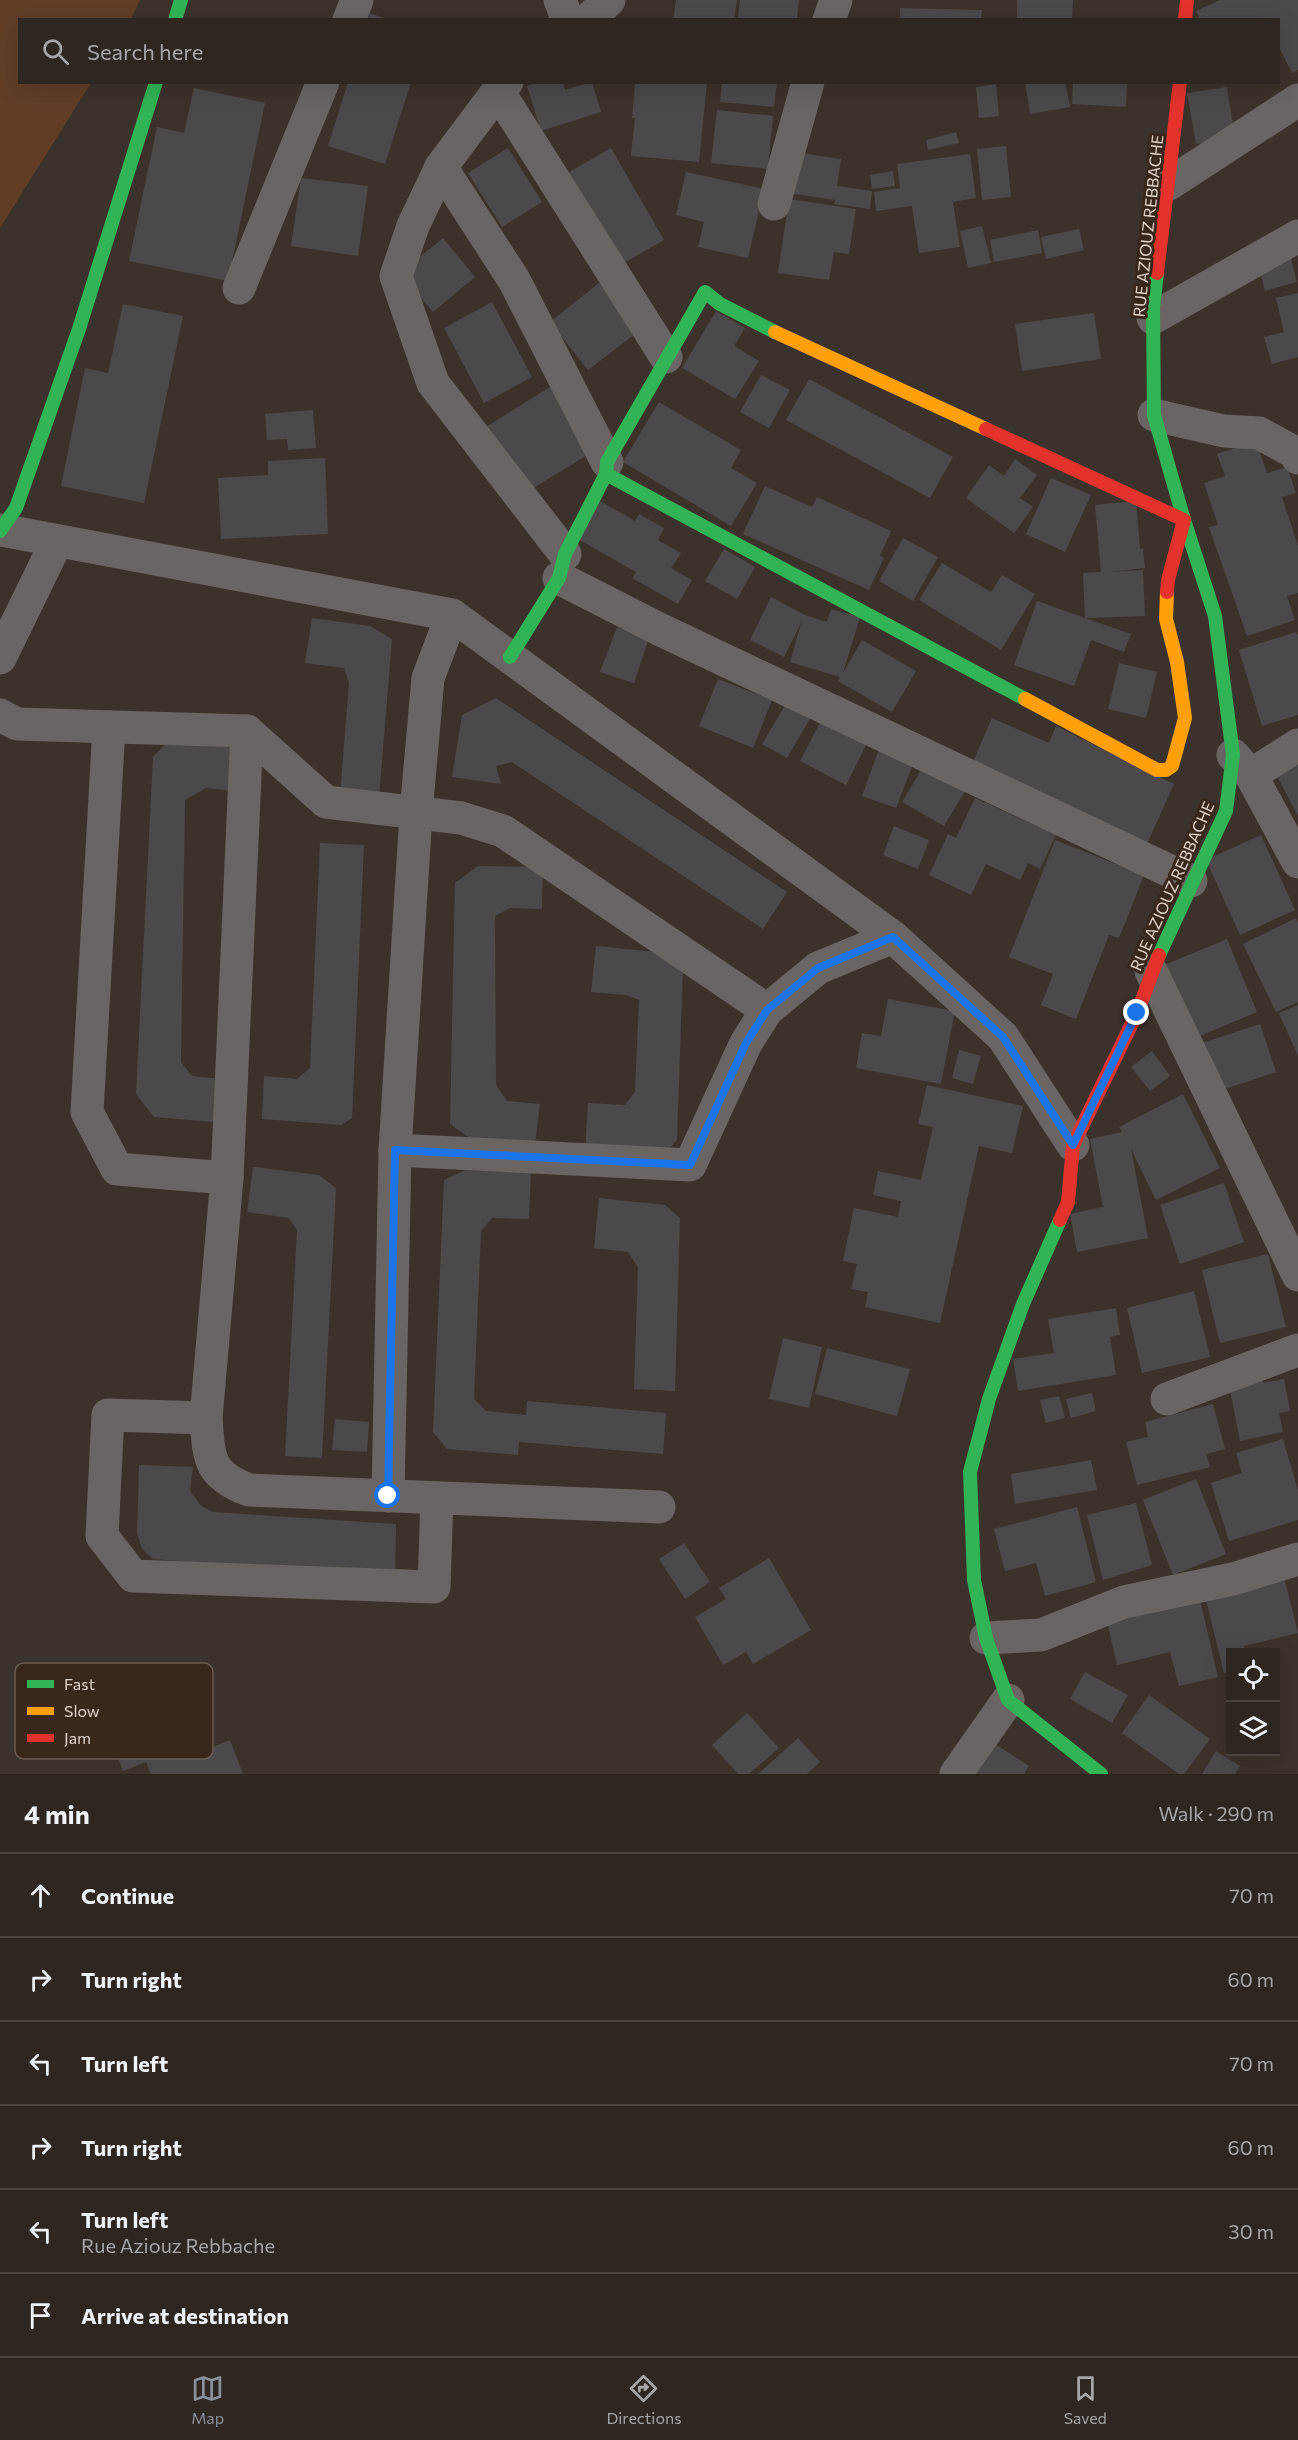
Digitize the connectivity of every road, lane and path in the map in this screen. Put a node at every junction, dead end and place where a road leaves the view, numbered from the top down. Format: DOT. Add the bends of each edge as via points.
graph roads {
  1 [pos="181,0"];
  2 [pos="357,0"];
  3 [pos="560,0"];
  4 [pos="609,0"];
  5 [pos="836,0"];
  6 [pos="1187,0"];
  7 [pos="176,18"];
  8 [pos="350,18"];
  9 [pos="567,18"];
  10 [pos="590,18"];
  11 [pos="830,18"];
  12 [pos="1185,18"];
  13 [pos="155,84"];
  14 [pos="322,84"];
  15 [pos="807,84"];
  16 [pos="1180,84"];
  17 [pos="502,87"];
  18 [pos="1298,100"];
  19 [pos="441,167"];
  20 [pos="1169,184"];
  21 [pos="774,204"];
  22 [pos="1298,236"];
  23 [pos="239,288"];
  24 [pos="1153,318"];
  25 [pos="666,357"];
  26 [pos="1154,415"];
  27 [pos="1297,454"];
  28 [pos="606,468"];
  29 [pos="1184,520"];
  30 [pos="0,531"];
  31 [pos="57,541"];
  32 [pos="562,566"];
  33 [pos="452,615"];
  34 [pos="510,657"];
  35 [pos="0,658"];
  36 [pos="0,715"];
  37 [pos="109,727"];
  38 [pos="247,731"];
  39 [pos="1298,745"];
  40 [pos="1242,765"];
  41 [pos="416,813"];
  42 [pos="1298,862"];
  43 [pos="1191,881"];
  44 [pos="893,937"];
  45 [pos="1151,971"];
  46 [pos="767,1010"];
  47 [pos="1073,1145"];
  48 [pos="395,1150"];
  49 [pos="227,1178"];
  50 [pos="1298,1275"];
  51 [pos="1298,1350"];
  52 [pos="1167,1400"];
  53 [pos="206,1418"];
  54 [pos="388,1496"];
  55 [pos="437,1498"];
  56 [pos="659,1507"];
  57 [pos="1298,1559"];
  58 [pos="986,1638"];
  59 [pos="1008,1700"];
  60 [pos="956,1774"];
  61 [pos="1101,1774"];
  1 -- 7 [label="street"];
  2 -- 8 [label="street"];
  3 -- 9 [label="street"];
  4 -- 10 [label="street"];
  5 -- 11 [label="street"];
  6 -- 12 [label="street"];
  13 -- 30 [label="street" via="79,329 16,508"];
  14 -- 23 [label="street"];
  15 -- 21 [label="street"];
  16 -- 20 [label="street, RUE AZIOUZ REBBACHE"];
  17 -- 19 [label="street"];
  17 -- 25 [label="street"];
  18 -- 20 [label="street"];
  19 -- 28 [label="street" via="514,280"];
  19 -- 32 [label="street" via="412,226 396,276 433,382"];
  20 -- 24 [label="street, RUE AZIOUZ REBBACHE"];
  22 -- 24 [label="street"];
  24 -- 26 [label="street, RUE AZIOUZ REBBACHE"];
  25 -- 28 [label="street"];
  25 -- 29 [label="street" via="705,292 720,304 781,335"];
  26 -- 27 [label="street" via="1224,431 1259,433"];
  26 -- 29 [label="street, RUE AZIOUZ REBBACHE"];
  28 -- 29 [label="street" via="1157,770 1172,766 1185,718 1166,620 1168,580"];
  28 -- 32 [label="street"];
  29 -- 40 [label="street, RUE AZIOUZ REBBACHE" via="1215,616"];
  30 -- 31 [label="street"];
  31 -- 33 [label="street"];
  31 -- 35 [label="street"];
  32 -- 34 [label="street"];
  32 -- 43 [label="street" via="659,629"];
  33 -- 34 [label="street"];
  33 -- 41 [label="street" via="428,678"];
  34 -- 44 [label="street"];
  36 -- 37 [label="street" via="17,724"];
  37 -- 38 [label="street"];
  37 -- 49 [label="street" via="87,1112 117,1169"];
  38 -- 41 [label="street" via="326,802"];
  38 -- 49 [label="street"];
  39 -- 40 [label="street"];
  40 -- 42 [label="street"];
  40 -- 43 [label="street, RUE AZIOUZ REBBACHE" via="1226,810"];
  41 -- 46 [label="street" via="461,818 503,831"];
  41 -- 48 [label="street"];
  43 -- 45 [label="street, RUE AZIOUZ REBBACHE"];
  44 -- 46 [label="street" via="818,968"];
  44 -- 47 [label="street" via="1003,1037"];
  45 -- 47 [label="street, RUE AZIOUZ REBBACHE" via="1137,1013"];
  45 -- 50 [label="street"];
  46 -- 48 [label="street" via="746,1043 690,1165"];
  47 -- 58 [label="street, RUE AZIOUZ REBBACHE" via="1068,1202 1023,1304 988,1399 970,1472 974,1580"];
  48 -- 54 [label="street"];
  49 -- 53 [label="street"];
  51 -- 52 [label="street"];
  53 -- 54 [label="street" via="213,1466 235,1485 249,1490"];
  53 -- 55 [label="street" via="108,1415 102,1536 133,1576 434,1587"];
  54 -- 55 [label="street"];
  55 -- 56 [label="street"];
  57 -- 58 [label="street" via="1233,1579 1124,1602 1041,1635"];
  58 -- 59 [label="street, RUE AZIOUZ REBBACHE"];
  59 -- 60 [label="street"];
  59 -- 61 [label="street"];
}
